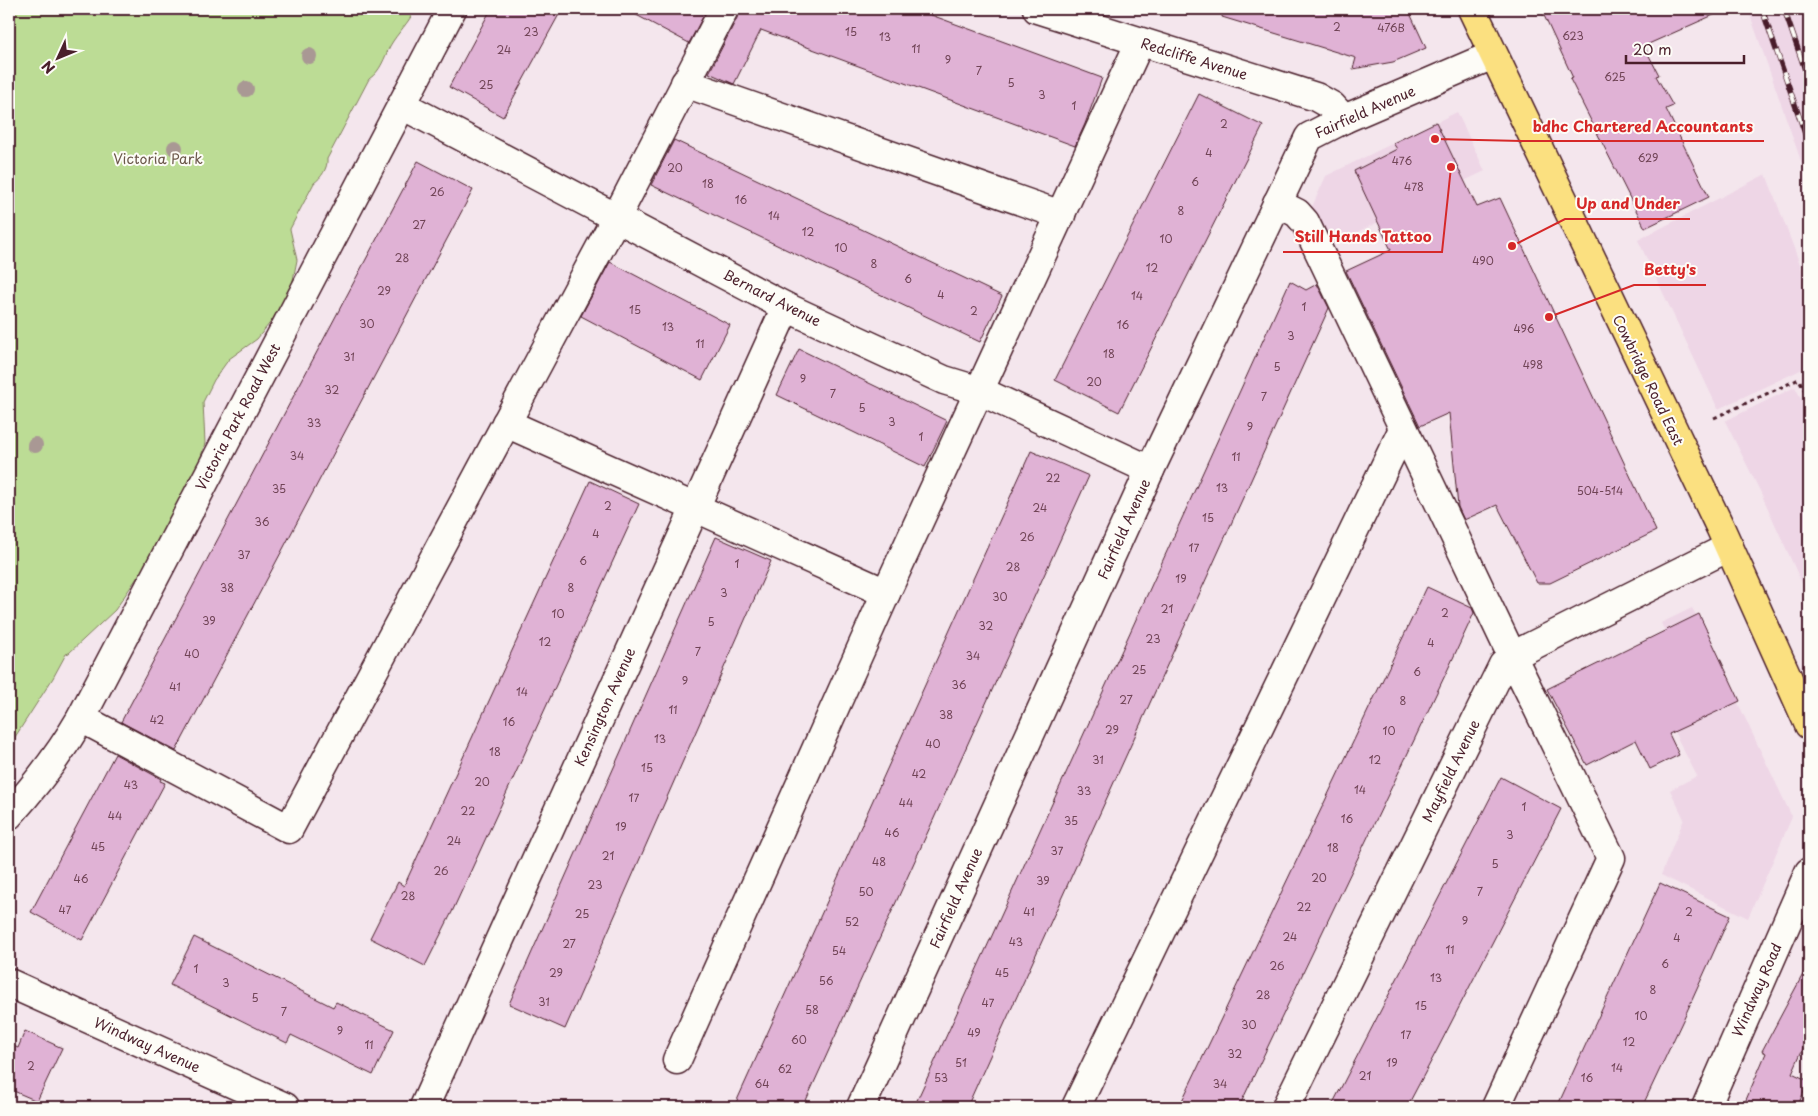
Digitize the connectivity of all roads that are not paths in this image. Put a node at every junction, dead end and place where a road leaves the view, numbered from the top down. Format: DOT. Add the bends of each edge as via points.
graph roads {
  1 [pos="452,9"];
  2 [pos="724,9"];
  3 [pos="1037,9"];
  4 [pos="1472,9"];
  5 [pos="1140,42"];
  6 [pos="1493,55"];
  7 [pos="685,83"];
  8 [pos="402,105"];
  9 [pos="1344,120"];
  10 [pos="1277,203"];
  11 [pos="1060,215"];
  12 [pos="616,218"];
  13 [pos="786,307"];
  14 [pos="980,391"];
  15 [pos="506,423"];
  16 [pos="1403,429"];
  17 [pos="1150,470"];
  18 [pos="695,508"];
  19 [pos="1729,547"];
  20 [pos="886,593"];
  21 [pos="1512,656"];
  22 [pos="81,718"];
  23 [pos="1809,724"];
  24 [pos="9,816"];
  25 [pos="1809,872"];
  26 [pos="9,983"];
  27 [pos="678,1060"];
  28 [pos="285,1107"];
  29 [pos="424,1107"];
  30 [pos="862,1107"];
  31 [pos="1076,1107"];
  32 [pos="1286,1107"];
  33 [pos="1496,1107"];
  34 [pos="1706,1107"];
  1 -- 8 [label="street, Victoria Park Road West"];
  2 -- 7 [label="street"];
  3 -- 5 [label="street, Redcliffe Avenue"];
  4 -- 6 [label="main road, Cowbridge Road East"];
  5 -- 9 [label="street, Redcliffe Avenue" via="1316,97 1332,106"];
  5 -- 11 [label="street"];
  6 -- 9 [label="street, Fairfield Avenue"];
  6 -- 19 [label="main road, Cowbridge Road East"];
  7 -- 11 [label="street"];
  7 -- 12 [label="street"];
  8 -- 12 [label="street, Bernard Avenue"];
  8 -- 22 [label="street, Victoria Park Road West"];
  9 -- 10 [label="street, Fairfield Avenue" via="1309,137"];
  10 -- 16 [label="street" via="1297,213 1305,222"];
  10 -- 17 [label="street, Fairfield Avenue"];
  11 -- 14 [label="street"];
  12 -- 13 [label="street, Bernard Avenue"];
  12 -- 15 [label="street"];
  13 -- 14 [label="street, Bernard Avenue" via="944,380"];
  13 -- 18 [label="street, Kensington Avenue"];
  14 -- 17 [label="street, Bernard Avenue"];
  14 -- 20 [label="street"];
  15 -- 18 [label="street"];
  15 -- 22 [label="street" via="289,829"];
  16 -- 21 [label="street"];
  16 -- 31 [label="street"];
  17 -- 30 [label="street, Fairfield Avenue"];
  18 -- 20 [label="street"];
  18 -- 29 [label="street, Kensington Avenue"];
  19 -- 21 [label="street, Mayfield Avenue"];
  19 -- 23 [label="main road, Cowbridge Road East"];
  20 -- 27 [label="street"];
  21 -- 32 [label="street, Mayfield Avenue" via="1503,665"];
  21 -- 33 [label="street" via="1610,858"];
  22 -- 24 [label="street, Victoria Park Road West" via="63,749"];
  25 -- 34 [label="street, Windway Road"];
  26 -- 28 [label="street, Windway Avenue"];
}
